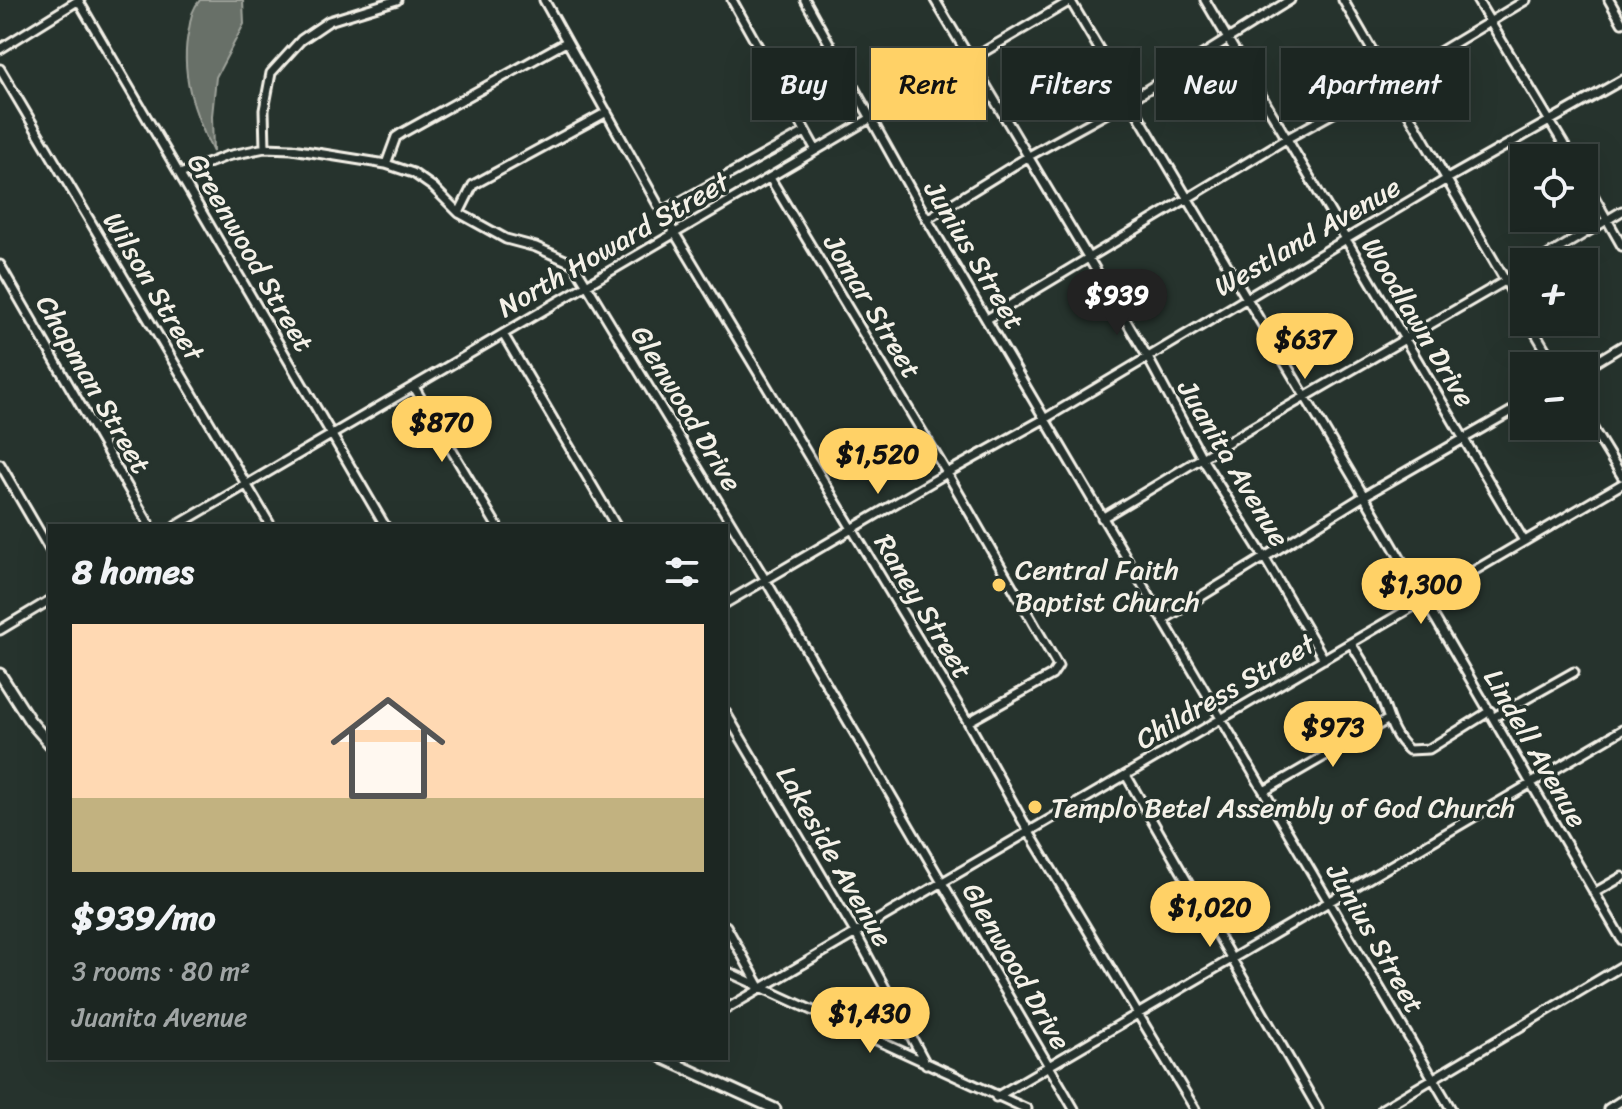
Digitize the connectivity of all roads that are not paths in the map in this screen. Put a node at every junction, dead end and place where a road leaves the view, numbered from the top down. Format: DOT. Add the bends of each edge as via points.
graph roads {
  1 [pos="79,0"];
  2 [pos="397,0"];
  3 [pos="544,0"];
  4 [pos="732,0"];
  5 [pos="805,0"];
  6 [pos="935,0"];
  7 [pos="1071,0"];
  8 [pos="1205,0"];
  9 [pos="1290,0"];
  10 [pos="1343,0"];
  11 [pos="1477,0"];
  12 [pos="1526,0"];
  13 [pos="1609,0"];
  14 [pos="378,2"];
  15 [pos="1490,21"];
  16 [pos="1622,23"];
  17 [pos="1228,38"];
  18 [pos="566,42"];
  19 [pos="964,48"];
  20 [pos="1099,48"];
  21 [pos="1369,48"];
  22 [pos="1446,48"];
  23 [pos="0,49"];
  24 [pos="986,50"];
  25 [pos="0,69"];
  26 [pos="1622,80"];
  27 [pos="986,84"];
  28 [pos="1140,94"];
  29 [pos="607,112"];
  30 [pos="870,118"];
  31 [pos="1140,119"];
  32 [pos="1094,120"];
  33 [pos="1321,120"];
  34 [pos="1411,120"];
  35 [pos="1550,121"];
  36 [pos="805,132"];
  37 [pos="1286,139"];
  38 [pos="1564,144"];
  39 [pos="265,148"];
  40 [pos="816,150"];
  41 [pos="1029,156"];
  42 [pos="386,164"];
  43 [pos="180,174"];
  44 [pos="770,178"];
  45 [pos="1447,179"];
  46 [pos="1187,198"];
  47 [pos="1598,204"];
  48 [pos="1622,211"];
  49 [pos="662,212"];
  50 [pos="459,213"];
  51 [pos="927,219"];
  52 [pos="1607,220"];
  53 [pos="675,233"];
  54 [pos="1346,241"];
  55 [pos="1622,246"];
  56 [pos="1560,248"];
  57 [pos="1088,260"];
  58 [pos="0,265"];
  59 [pos="1510,278"];
  60 [pos="1505,281"];
  61 [pos="587,285"];
  62 [pos="1510,289"];
  63 [pos="1245,298"];
  64 [pos="987,319"];
  65 [pos="503,334"];
  66 [pos="1405,339"];
  67 [pos="1622,346"];
  68 [pos="1147,356"];
  69 [pos="1598,361"];
  70 [pos="414,387"];
  71 [pos="1306,398"];
  72 [pos="1510,412"];
  73 [pos="1046,418"];
  74 [pos="331,435"];
  75 [pos="1463,437"];
  76 [pos="1598,437"];
  77 [pos="1203,460"];
  78 [pos="0,464"];
  79 [pos="947,473"];
  80 [pos="1622,476"];
  81 [pos="1622,484"];
  82 [pos="247,485"];
  83 [pos="1364,496"];
  84 [pos="1102,518"];
  85 [pos="149,524"];
  86 [pos="179,524"];
  87 [pos="270,524"];
  88 [pos="384,524"];
  89 [pos="496,524"];
  90 [pos="615,524"];
  91 [pos="853,529"];
  92 [pos="1524,541"];
  93 [pos="48,547"];
  94 [pos="1264,557"];
  95 [pos="765,579"];
  96 [pos="1424,600"];
  97 [pos="48,601"];
  98 [pos="728,602"];
  99 [pos="1163,620"];
  100 [pos="0,630"];
  101 [pos="1351,643"];
  102 [pos="1324,659"];
  103 [pos="1574,672"];
  104 [pos="0,674"];
  105 [pos="1492,714"];
  106 [pos="728,716"];
  107 [pos="1222,720"];
  108 [pos="1387,720"];
  109 [pos="968,722"];
  110 [pos="1622,730"];
  111 [pos="48,742"];
  112 [pos="1126,775"];
  113 [pos="1530,784"];
  114 [pos="1264,791"];
  115 [pos="1029,832"];
  116 [pos="1622,877"];
  117 [pos="944,882"];
  118 [pos="1594,893"];
  119 [pos="1328,901"];
  120 [pos="728,930"];
  121 [pos="856,934"];
  122 [pos="1622,940"];
  123 [pos="1233,958"];
  124 [pos="1622,966"];
  125 [pos="728,972"];
  126 [pos="762,989"];
  127 [pos="728,1008"];
  128 [pos="1138,1013"];
  129 [pos="678,1061"];
  130 [pos="926,1064"];
  131 [pos="1048,1066"];
  132 [pos="1433,1079"];
  133 [pos="996,1097"];
  134 [pos="1622,1100"];
  135 [pos="775,1109"];
  136 [pos="1027,1109"];
  137 [pos="1074,1109"];
  138 [pos="1195,1109"];
  139 [pos="1318,1109"];
  140 [pos="1382,1109"];
  141 [pos="1451,1109"];
  142 [pos="1608,1109"];
  1 -- 23 [label="street"];
  1 -- 43 [label="street, Greenwood Street"];
  2 -- 14 [label="street"];
  3 -- 18 [label="street, Raney Street"];
  4 -- 36 [label="street"];
  5 -- 30 [label="street, Junius Street"];
  6 -- 19 [label="street, Juanita Avenue"];
  7 -- 20 [label="street, Lindell Avenue"];
  7 -- 24 [label="street, North Howard Street"];
  8 -- 17 [label="street, Woodlawn Drive"];
  9 -- 17 [label="street"];
  10 -- 21 [label="street"];
  11 -- 15 [label="street"];
  12 -- 15 [label="street"];
  13 -- 16 [label="street"];
  14 -- 39 [label="street" via="329,21 301,40 271,73 264,110"];
  15 -- 22 [label="street"];
  15 -- 35 [label="street"];
  17 -- 28 [label="street"];
  17 -- 37 [label="street, Woodlawn Drive"];
  18 -- 29 [label="street, Raney Street"];
  18 -- 42 [label="street" via="396,137"];
  25 -- 82 [label="street, Wilson Street"];
  26 -- 35 [label="street, Westland Avenue"];
  27 -- 41 [label="street, Juanita Avenue"];
  29 -- 49 [label="street, Raney Street"];
  29 -- 50 [label="street" via="473,185"];
  30 -- 40 [label="street, North Howard Street"];
  30 -- 51 [label="street, Junius Street"];
  31 -- 46 [label="street, Lindell Avenue"];
  32 -- 41 [label="street"];
  33 -- 37 [label="street"];
  34 -- 45 [label="street"];
  35 -- 38 [label="street"];
  35 -- 45 [label="street, Westland Avenue"];
  36 -- 40 [label="street"];
  36 -- 49 [label="street"];
  37 -- 46 [label="street"];
  37 -- 54 [label="street, Woodlawn Drive"];
  39 -- 42 [label="street, Glenwood Drive"];
  39 -- 43 [label="street, Glenwood Drive"];
  40 -- 44 [label="street, North Howard Street"];
  41 -- 51 [label="street"];
  41 -- 57 [label="street, Juanita Avenue"];
  42 -- 50 [label="street, Glenwood Drive" via="413,173"];
  43 -- 74 [label="street, Greenwood Street"];
  44 -- 53 [label="street, North Howard Street"];
  44 -- 79 [label="street, Jomar Street"];
  45 -- 54 [label="street, Westland Avenue"];
  45 -- 60 [label="street"];
  46 -- 57 [label="street"];
  46 -- 63 [label="street, Lindell Avenue"];
  47 -- 52 [label="street"];
  48 -- 52 [label="street"];
  49 -- 53 [label="street, Raney Street"];
  50 -- 61 [label="street, Glenwood Drive" via="506,239 574,264"];
  51 -- 64 [label="street, Junius Street"];
  52 -- 55 [label="street"];
  52 -- 56 [label="street"];
  53 -- 61 [label="street, North Howard Street"];
  53 -- 91 [label="street, Raney Street"];
  54 -- 63 [label="street, Westland Avenue"];
  54 -- 66 [label="street, Woodlawn Drive"];
  57 -- 64 [label="street"];
  57 -- 68 [label="street, Juanita Avenue"];
  58 -- 85 [label="street, Chapman Street"];
  59 -- 60 [label="street"];
  60 -- 62 [label="street"];
  60 -- 66 [label="street"];
  61 -- 65 [label="street, North Howard Street"];
  61 -- 95 [label="street, Glenwood Drive"];
  63 -- 68 [label="street, Westland Avenue"];
  63 -- 71 [label="street, Lindell Avenue"];
  64 -- 73 [label="street, Junius Street"];
  65 -- 70 [label="street, North Howard Street"];
  65 -- 90 [label="street"];
  66 -- 71 [label="street"];
  66 -- 75 [label="street, Woodlawn Drive"];
  67 -- 69 [label="street"];
  68 -- 73 [label="street, Westland Avenue"];
  68 -- 77 [label="street, Juanita Avenue"];
  70 -- 74 [label="street, North Howard Street"];
  70 -- 89 [label="street"];
  71 -- 77 [label="street"];
  71 -- 83 [label="street, Lindell Avenue"];
  72 -- 75 [label="street"];
  73 -- 79 [label="street, Westland Avenue"];
  73 -- 84 [label="street, Junius Street"];
  74 -- 82 [label="street, North Howard Street"];
  74 -- 88 [label="street, Greenwood Street"];
  75 -- 83 [label="street"];
  75 -- 92 [label="street, Woodlawn Drive"];
  76 -- 80 [label="street"];
  77 -- 84 [label="street"];
  77 -- 94 [label="street, Juanita Avenue"];
  78 -- 93 [label="street"];
  79 -- 91 [label="street, Westland Avenue"];
  79 -- 109 [label="street, Jomar Street" via="1058,666 1052,675"];
  81 -- 92 [label="street, Childress Street"];
  82 -- 86 [label="street, North Howard Street"];
  82 -- 87 [label="street, Wilson Street"];
  83 -- 94 [label="street"];
  83 -- 96 [label="street, Lindell Avenue"];
  84 -- 99 [label="street, Junius Street"];
  91 -- 95 [label="street, Westland Avenue"];
  91 -- 109 [label="street, Raney Street"];
  92 -- 96 [label="street, Childress Street"];
  94 -- 99 [label="street"];
  94 -- 102 [label="street, Juanita Avenue"];
  95 -- 98 [label="street, Westland Avenue"];
  95 -- 117 [label="street, Glenwood Drive"];
  96 -- 101 [label="street, Childress Street"];
  96 -- 105 [label="street, Lindell Avenue"];
  97 -- 100 [label="street"];
  99 -- 107 [label="street, Junius Street"];
  101 -- 102 [label="street, Childress Street"];
  101 -- 108 [label="street" via="1378,690"];
  102 -- 107 [label="street, Childress Street"];
  103 -- 105 [label="street"];
  104 -- 111 [label="main road"];
  105 -- 108 [label="street" via="1418,751 1400,743"];
  105 -- 113 [label="street, Lindell Avenue"];
  106 -- 121 [label="street, Lakeside Avenue"];
  107 -- 112 [label="street, Childress Street"];
  107 -- 114 [label="street, Junius Street"];
  108 -- 114 [label="street"];
  109 -- 115 [label="street, Raney Street"];
  110 -- 113 [label="street"];
  112 -- 115 [label="street, Childress Street"];
  112 -- 123 [label="street"];
  113 -- 118 [label="street, Lindell Avenue"];
  113 -- 119 [label="street"];
  114 -- 119 [label="street, Junius Street"];
  115 -- 117 [label="street, Childress Street"];
  115 -- 128 [label="street, Raney Street"];
  116 -- 118 [label="street"];
  117 -- 121 [label="street, Childress Street"];
  117 -- 131 [label="street, Glenwood Drive"];
  118 -- 122 [label="street, Lindell Avenue"];
  119 -- 123 [label="street"];
  119 -- 132 [label="street, Junius Street"];
  120 -- 126 [label="street"];
  121 -- 126 [label="street, Childress Street"];
  121 -- 130 [label="street, Lakeside Avenue"];
  123 -- 128 [label="street"];
  123 -- 139 [label="street"];
  124 -- 132 [label="street"];
  125 -- 126 [label="street"];
  126 -- 127 [label="street, Childress Street"];
  126 -- 130 [label="street"];
  128 -- 131 [label="street"];
  128 -- 138 [label="street, Raney Street"];
  129 -- 135 [label="main road"];
  130 -- 133 [label="street"];
  131 -- 133 [label="street"];
  131 -- 137 [label="street, Glenwood Drive"];
  132 -- 140 [label="street"];
  132 -- 141 [label="street, Junius Street"];
  133 -- 136 [label="street"];
  134 -- 142 [label="street"];
}
